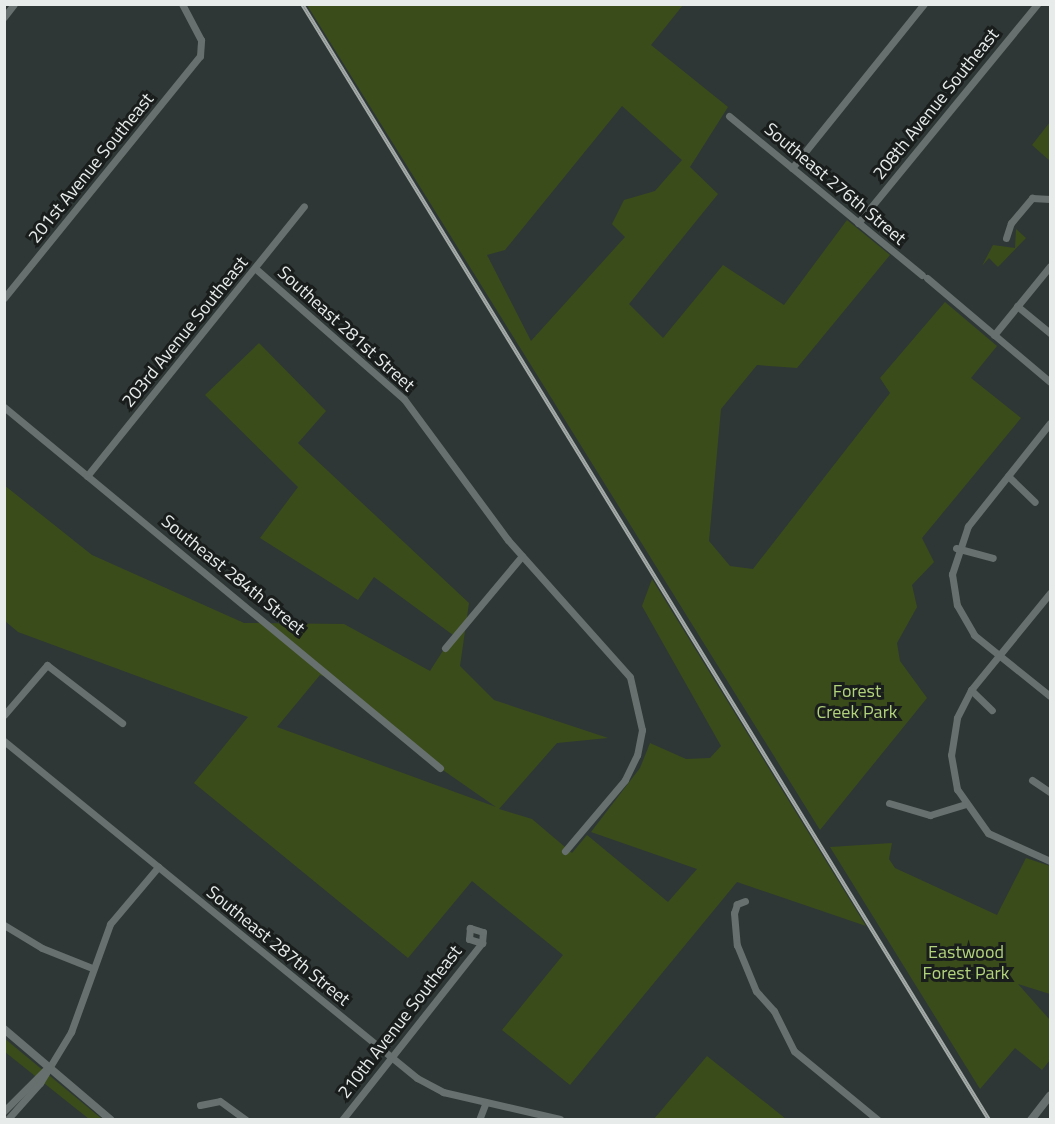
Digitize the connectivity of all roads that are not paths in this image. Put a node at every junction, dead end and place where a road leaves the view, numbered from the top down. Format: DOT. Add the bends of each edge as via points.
graph roads {
  1 [pos="14,4"];
  2 [pos="182,4"];
  3 [pos="924,4"];
  4 [pos="1037,4"];
  5 [pos="4,16"];
  6 [pos="729,116"];
  7 [pos="792,168"];
  8 [pos="1050,199"];
  9 [pos="304,206"];
  10 [pos="858,223"];
  11 [pos="1006,238"];
  12 [pos="1050,266"];
  13 [pos="256,269"];
  14 [pos="4,298"];
  15 [pos="1017,306"];
  16 [pos="1050,333"];
  17 [pos="994,335"];
  18 [pos="1050,382"];
  19 [pos="4,407"];
  20 [pos="1050,423"];
  21 [pos="87,476"];
  22 [pos="1008,476"];
  23 [pos="1035,502"];
  24 [pos="956,548"];
  25 [pos="522,556"];
  26 [pos="993,558"];
  27 [pos="1050,593"];
  28 [pos="445,648"];
  29 [pos="998,658"];
  30 [pos="971,690"];
  31 [pos="1050,696"];
  32 [pos="992,710"];
  33 [pos="4,715"];
  34 [pos="122,723"];
  35 [pos="4,741"];
  36 [pos="440,768"];
  37 [pos="1032,780"];
  38 [pos="1050,792"];
  39 [pos="889,803"];
  40 [pos="965,804"];
  41 [pos="566,851"];
  42 [pos="1050,861"];
  43 [pos="158,867"];
  44 [pos="745,901"];
  45 [pos="4,925"];
  46 [pos="482,943"];
  47 [pos="92,968"];
  48 [pos="4,1029"];
  49 [pos="394,1060"];
  50 [pos="49,1066"];
  51 [pos="1050,1096"];
  52 [pos="486,1102"];
  53 [pos="200,1105"];
  54 [pos="4,1111"];
  55 [pos="7,1119"];
  56 [pos="111,1119"];
  57 [pos="246,1119"];
  58 [pos="342,1119"];
  59 [pos="479,1119"];
  60 [pos="560,1119"];
  61 [pos="878,1119"];
  62 [pos="1031,1119"];
  1 -- 5 [label="street"];
  2 -- 14 [label="street, 201st Avenue Southeast" via="201,40 200,56"];
  3 -- 7 [label="street"];
  4 -- 10 [label="street, 208th Avenue Southeast"];
  6 -- 7 [label="street, Southeast 276th Street"];
  7 -- 10 [label="street, Southeast 276th Street"];
  8 -- 11 [label="street" via="1038,195 1011,223"];
  9 -- 13 [label="street, 203rd Avenue Southeast"];
  10 -- 17 [label="street, Southeast 276th Street"];
  12 -- 15 [label="street"];
  13 -- 21 [label="street, 203rd Avenue Southeast"];
  13 -- 25 [label="street, Southeast 281st Street" via="404,399"];
  15 -- 16 [label="street"];
  15 -- 17 [label="street"];
  17 -- 18 [label="street, Southeast 276th Street"];
  19 -- 21 [label="street, Southeast 284th Street"];
  20 -- 22 [label="street"];
  21 -- 36 [label="street, Southeast 284th Street"];
  22 -- 23 [label="street"];
  22 -- 24 [label="street"];
  24 -- 26 [label="street"];
  24 -- 29 [label="street" via="957,605 974,635"];
  25 -- 28 [label="street"];
  25 -- 41 [label="street, Southeast 281st Street" via="615,655 636,694 642,730 629,773"];
  27 -- 29 [label="street"];
  29 -- 30 [label="street"];
  29 -- 31 [label="street"];
  30 -- 32 [label="street"];
  30 -- 40 [label="street" via="957,718 951,755"];
  33 -- 34 [label="street" via="47,665"];
  35 -- 43 [label="street, Southeast 287th Street"];
  37 -- 38 [label="street"];
  39 -- 40 [label="street" via="930,815"];
  40 -- 42 [label="street" via="1005,845"];
  43 -- 47 [label="street" via="110,924"];
  43 -- 49 [label="street, Southeast 287th Street"];
  44 -- 61 [label="street" via="736,904 734,913 737,945 756,991 774,1011 794,1051"];
  45 -- 47 [label="street" via="42,948"];
  46 -- 49 [label="street, 210th Avenue Southeast"];
  47 -- 50 [label="street" via="71,1032"];
  48 -- 50 [label="street"];
  49 -- 52 [label="street, Southeast 287th Street" via="443,1092"];
  49 -- 58 [label="street, 210th Avenue Southeast"];
  50 -- 54 [label="street"];
  50 -- 55 [label="street"];
  50 -- 56 [label="street"];
  51 -- 62 [label="street"];
  52 -- 59 [label="street"];
  52 -- 60 [label="street, Southeast 287th Street"];
  53 -- 57 [label="street" via="220,1101"];
}
